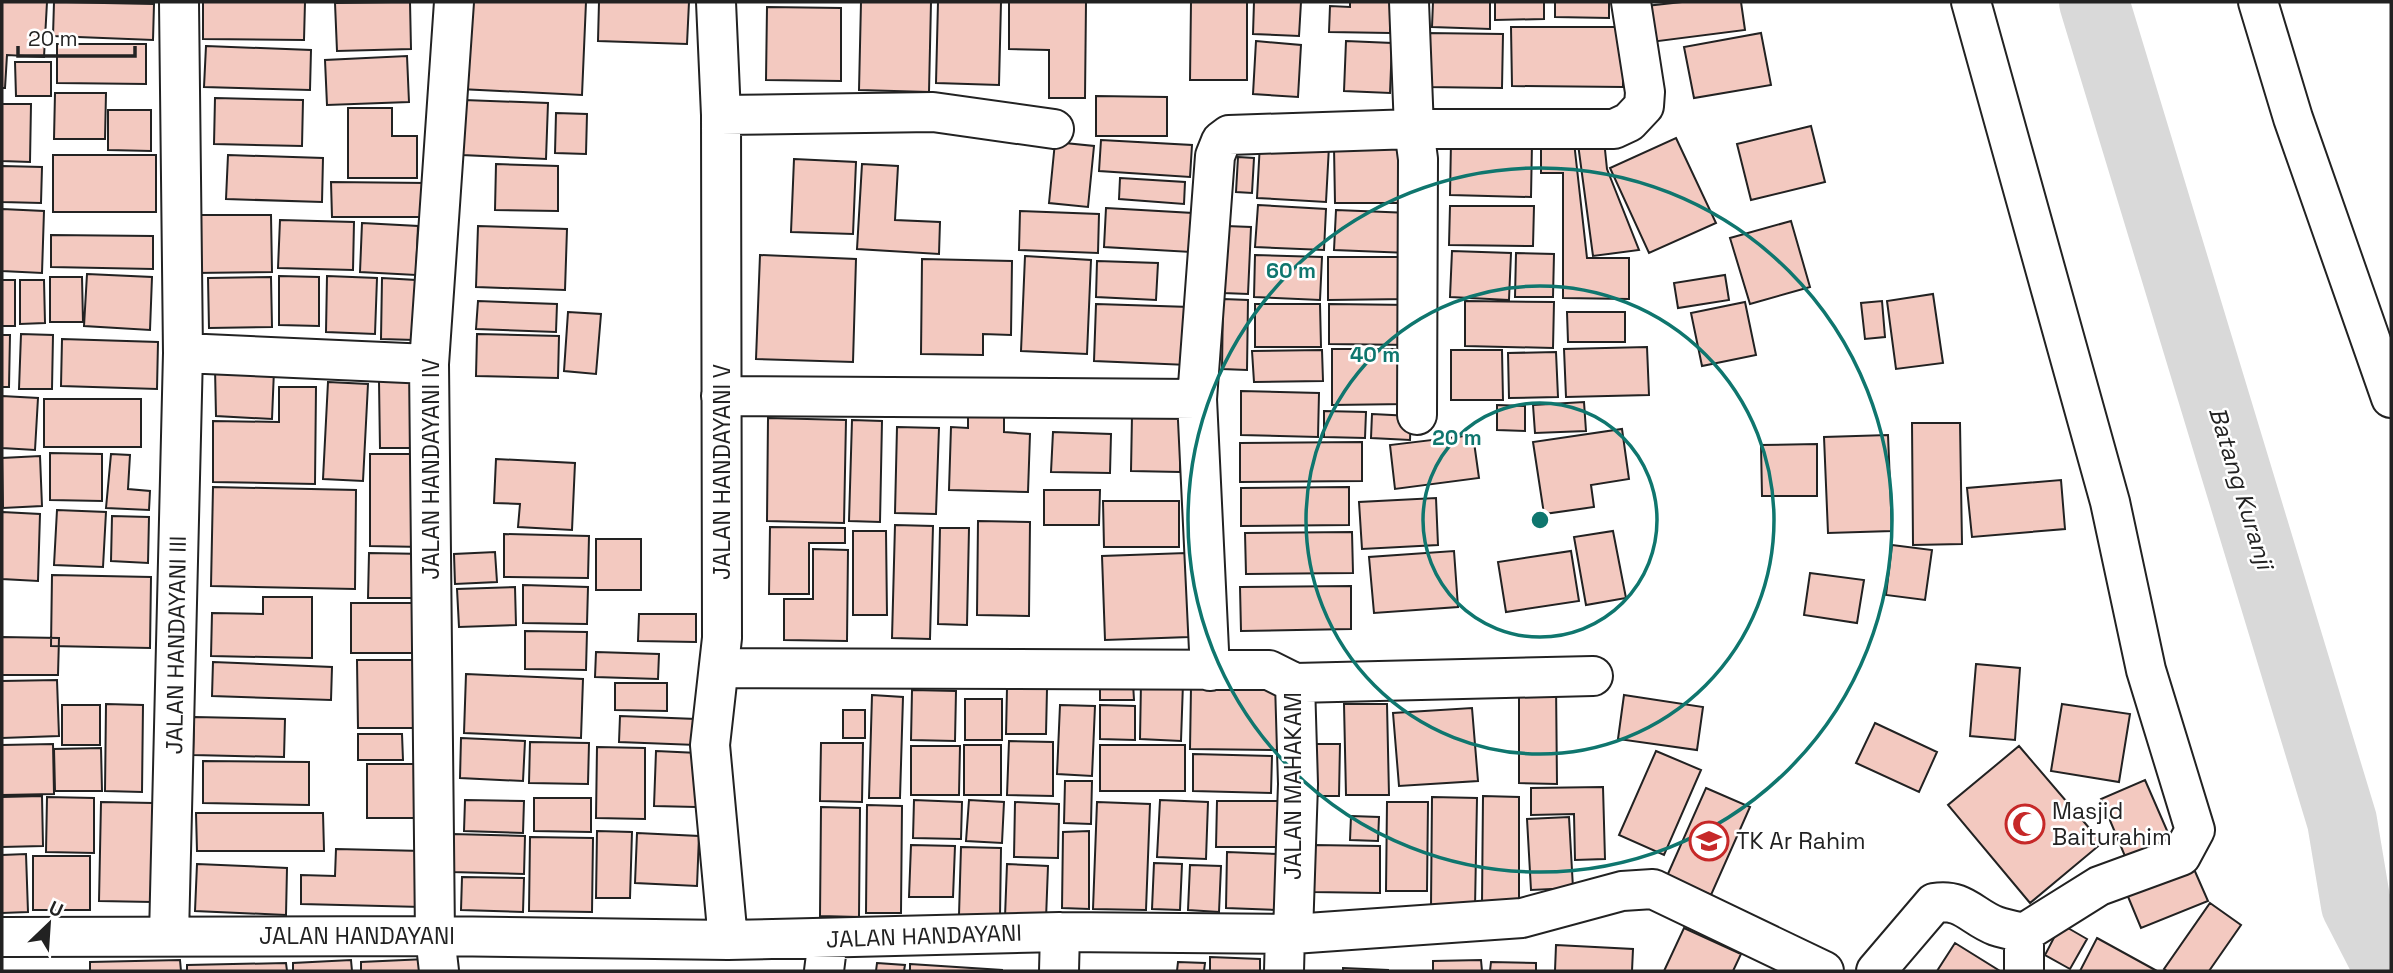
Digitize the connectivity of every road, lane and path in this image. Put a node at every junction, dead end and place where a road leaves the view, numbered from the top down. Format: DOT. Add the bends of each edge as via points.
graph roads {
  1 [pos="178,2"];
  2 [pos="454,2"];
  3 [pos="716,2"];
  4 [pos="1409,2"];
  5 [pos="1631,2"];
  6 [pos="1971,2"];
  7 [pos="2258,2"];
  8 [pos="721,115"];
  9 [pos="1054,129"];
  10 [pos="1414,129"];
  11 [pos="183,353"];
  12 [pos="429,364"];
  13 [pos="721,396"];
  14 [pos="2391,398"];
  15 [pos="1197,399"];
  16 [pos="1417,415"];
  17 [pos="721,668"];
  18 [pos="1210,671"];
  19 [pos="1593,676"];
  20 [pos="1295,683"];
  21 [pos="1060,932"];
  22 [pos="2024,933"];
  23 [pos="169,936"];
  24 [pos="2,937"];
  25 [pos="728,940"];
  26 [pos="1287,947"];
  27 [pos="437,954"];
  28 [pos="826,955"];
  29 [pos="1059,971"];
  30 [pos="1824,971"];
  31 [pos="1876,971"];
  32 [pos="2024,971"];
  1 -- 11 [label="street, JALAN HANDAYANI III"];
  2 -- 12 [label="street, JALAN HANDAYANI IV"];
  3 -- 8 [label="street, JALAN HANDAYANI V"];
  4 -- 10 [label="street"];
  5 -- 10 [label="street" via="1645,98 1640,113 1629,122 1614,129"];
  6 -- 22 [label="street" via="2110,502 2147,670 2195,830 2182,856 2099,886"];
  7 -- 14 [label="street" via="2293,118"];
  8 -- 9 [label="street" via="933,112"];
  8 -- 13 [label="street, JALAN HANDAYANI V"];
  10 -- 15 [label="street" via="1229,135 1221,141 1215,156"];
  10 -- 16 [label="street" via="1418,159"];
  11 -- 12 [label="street"];
  11 -- 23 [label="street, JALAN HANDAYANI III"];
  12 -- 27 [label="street, JALAN HANDAYANI IV"];
  13 -- 15 [label="street"];
  13 -- 17 [label="street, JALAN HANDAYANI V"];
  15 -- 18 [label="street"];
  17 -- 18 [label="street, JALAN MAHAKAM"];
  17 -- 25 [label="street, JALAN HANDAYANI V" via="710,745"];
  18 -- 20 [label="street, JALAN MAHAKAM" via="1269,670"];
  19 -- 20 [label="street"];
  20 -- 26 [label="street, JALAN MAHAKAM" via="1298,784"];
  21 -- 26 [label="street, JALAN HANDAYANI"];
  21 -- 28 [label="street, JALAN HANDAYANI"];
  21 -- 29 [label="street"];
  22 -- 31 [label="street" via="1994,925 1961,904 1934,903"];
  22 -- 32 [label="street"];
  23 -- 24 [label="street, JALAN HANDAYANI"];
  23 -- 27 [label="street, JALAN HANDAYANI"];
  25 -- 27 [label="street, JALAN HANDAYANI"];
  25 -- 28 [label="street, JALAN HANDAYANI"];
  26 -- 30 [label="street, JALAN HANDAYANI" via="1522,918 1622,891 1653,889"];
}
